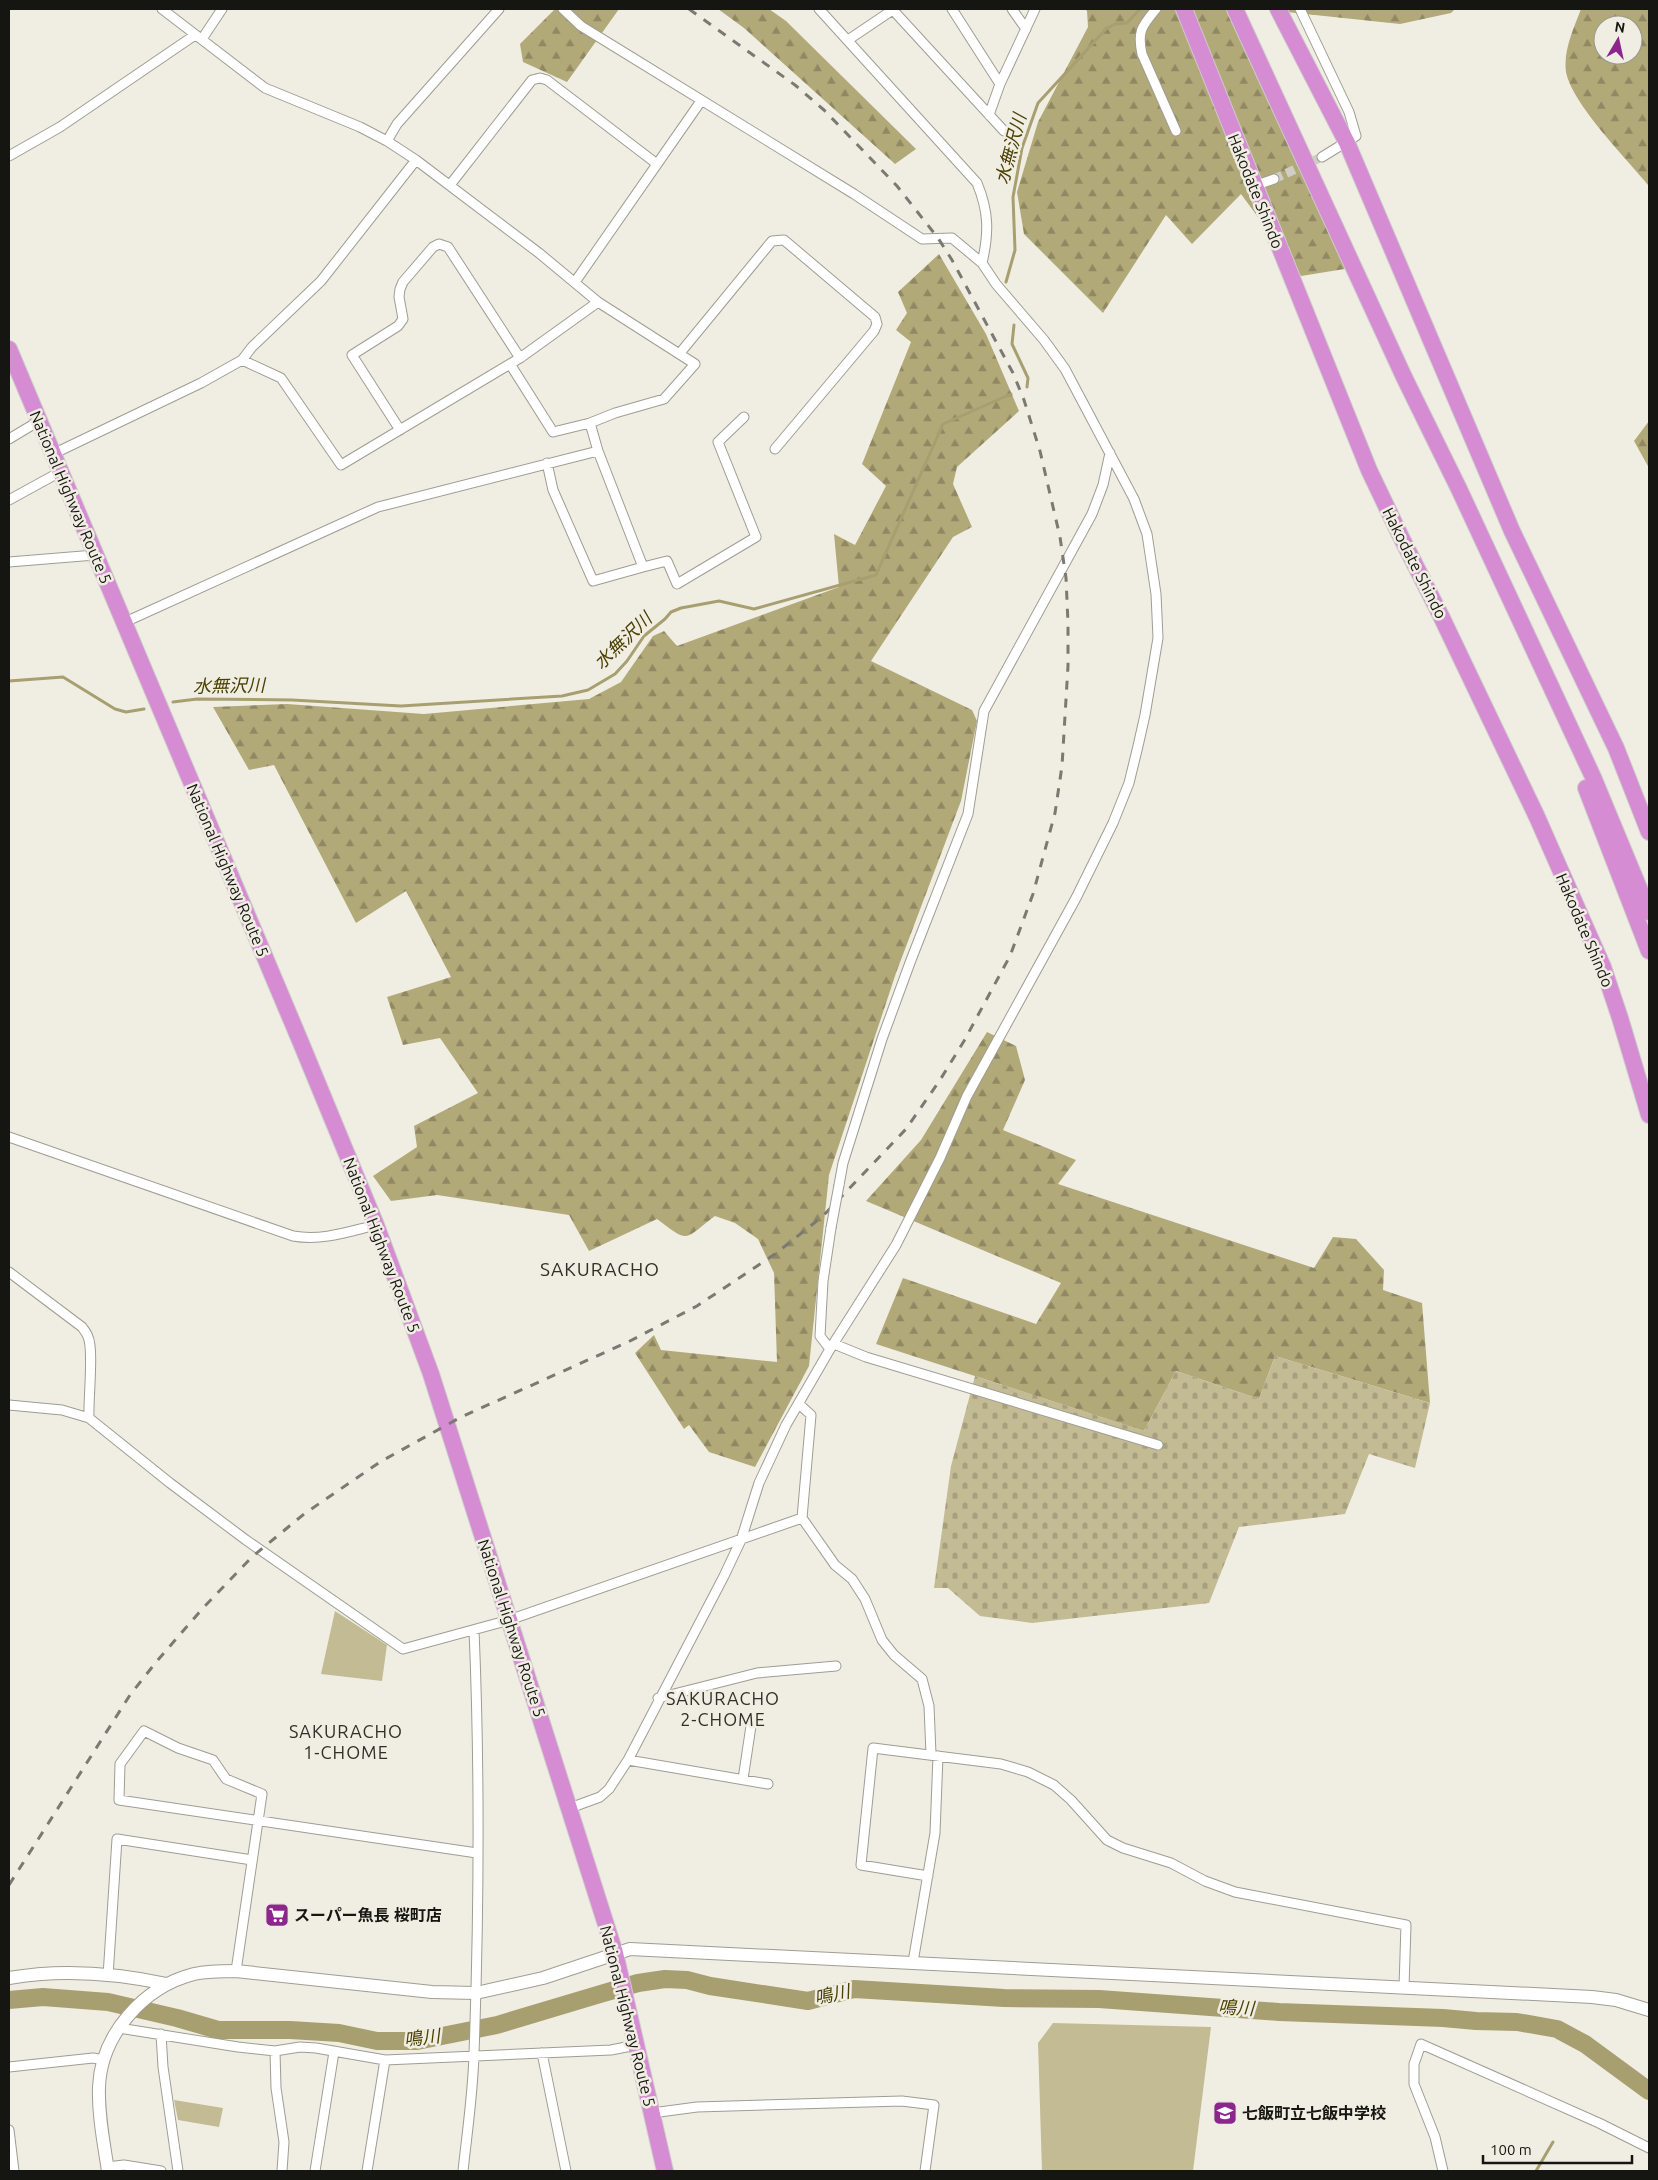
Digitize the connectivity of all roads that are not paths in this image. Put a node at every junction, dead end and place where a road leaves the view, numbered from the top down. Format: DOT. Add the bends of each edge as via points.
graph roads {
  1 [pos="162,9"];
  2 [pos="222,9"];
  3 [pos="498,9"];
  4 [pos="563,9"];
  5 [pos="819,9"];
  6 [pos="893,9"];
  7 [pos="952,9"];
  8 [pos="1012,9"];
  9 [pos="1036,9"];
  10 [pos="1156,9"];
  11 [pos="1184,9"];
  12 [pos="1235,9"];
  13 [pos="1278,9"];
  14 [pos="1300,9"];
  15 [pos="1026,29"];
  16 [pos="199,37"];
  17 [pos="848,40"];
  18 [pos="1000,84"];
  19 [pos="701,101"];
  20 [pos="989,115"];
  21 [pos="1176,131"];
  22 [pos="1004,132"];
  23 [pos="388,141"];
  24 [pos="1347,143"];
  25 [pos="9,156"];
  26 [pos="1322,157"];
  27 [pos="416,160"];
  28 [pos="657,164"];
  29 [pos="1274,180"];
  30 [pos="450,185"];
  31 [pos="1254,186"];
  32 [pos="982,263"];
  33 [pos="575,282"];
  34 [pos="598,302"];
  35 [pos="9,349"];
  36 [pos="680,353"];
  37 [pos="520,358"];
  38 [pos="242,360"];
  39 [pos="510,364"];
  40 [pos="1404,377"];
  41 [pos="744,417"];
  42 [pos="39,421"];
  43 [pos="590,423"];
  44 [pos="400,430"];
  45 [pos="9,440"];
  46 [pos="775,449"];
  47 [pos="598,451"];
  48 [pos="1110,453"];
  49 [pos="53,454"];
  50 [pos="547,463"];
  51 [pos="60,472"];
  52 [pos="9,500"];
  53 [pos="95,555"];
  54 [pos="9,562"];
  55 [pos="643,566"];
  56 [pos="123,623"];
  57 [pos="1649,832"];
  58 [pos="1649,912"];
  59 [pos="1649,951"];
  60 [pos="1649,1115"];
  61 [pos="9,1137"];
  62 [pos="376,1225"];
  63 [pos="9,1272"];
  64 [pos="832,1346"];
  65 [pos="799,1404"];
  66 [pos="9,1405"];
  67 [pos="89,1418"];
  68 [pos="1158,1445"];
  69 [pos="802,1518"];
  70 [pos="741,1540"];
  71 [pos="509,1620"];
  72 [pos="474,1630"];
  73 [pos="836,1666"];
  74 [pos="658,1698"];
  75 [pos="751,1726"];
  76 [pos="935,1755"];
  77 [pos="628,1760"];
  78 [pos="743,1779"];
  79 [pos="768,1784"];
  80 [pos="570,1808"];
  81 [pos="257,1820"];
  82 [pos="477,1853"];
  83 [pos="252,1860"];
  84 [pos="928,1876"];
  85 [pos="615,1953"];
  86 [pos="913,1962"];
  87 [pos="236,1971"];
  88 [pos="108,1976"];
  89 [pos="9,1978"];
  90 [pos="167,1984"];
  91 [pos="1404,1987"];
  92 [pos="476,1993"];
  93 [pos="1649,2010"];
  94 [pos="123,2023"];
  95 [pos="161,2034"];
  96 [pos="636,2045"];
  97 [pos="275,2051"];
  98 [pos="334,2052"];
  99 [pos="542,2053"];
  100 [pos="474,2056"];
  101 [pos="104,2060"];
  102 [pos="386,2060"];
  103 [pos="9,2067"];
  104 [pos="652,2113"];
  105 [pos="9,2130"];
  106 [pos="9,2143"];
  107 [pos="1649,2148"];
  108 [pos="108,2169"];
  109 [pos="14,2171"];
  110 [pos="161,2171"];
  111 [pos="178,2171"];
  112 [pos="282,2171"];
  113 [pos="315,2171"];
  114 [pos="367,2171"];
  115 [pos="463,2171"];
  116 [pos="566,2171"];
  117 [pos="665,2171"];
  118 [pos="925,2171"];
  119 [pos="1443,2171"];
  1 -- 16 [label="street"];
  2 -- 16 [label="street"];
  3 -- 23 [label="street" via="397,124"];
  4 -- 19 [label="street" via="581,26"];
  5 -- 17 [label="street"];
  6 -- 17 [label="street"];
  6 -- 20 [label="street"];
  7 -- 18 [label="street"];
  8 -- 15 [label="street"];
  9 -- 15 [label="street"];
  10 -- 21 [label="street" via="1141,27 1139,41"];
  11 -- 31 [label="highway, Hakodate Shindo"];
  12 -- 40 [label="highway"];
  13 -- 24 [label="highway"];
  14 -- 24 [label="street" via="1349,112 1356,136"];
  15 -- 18 [label="street"];
  16 -- 23 [label="street" via="265,88"];
  16 -- 25 [label="street"];
  17 -- 32 [label="street" via="977,183 983,198 988,238"];
  18 -- 20 [label="street"];
  19 -- 28 [label="street"];
  19 -- 32 [label="street" via="922,239 952,238"];
  20 -- 22 [label="street"];
  23 -- 27 [label="street"];
  24 -- 26 [label="street"];
  24 -- 57 [label="highway" via="1512,532 1616,748"];
  27 -- 30 [label="street"];
  27 -- 38 [label="street" via="320,281"];
  28 -- 30 [label="street" via="547,80 540,78 532,80"];
  28 -- 33 [label="street"];
  29 -- 31 [label="street"];
  30 -- 33 [label="street"];
  31 -- 60 [label="highway, Hakodate Shindo" via="1369,470 1537,817 1602,967"];
  32 -- 48 [label="street" via="1065,369"];
  33 -- 34 [label="street"];
  34 -- 36 [label="street"];
  34 -- 37 [label="street"];
  35 -- 42 [label="highway, National Highway Route 5"];
  36 -- 43 [label="street" via="694,364 664,399"];
  36 -- 46 [label="street" via="772,241 777,239 784,240 875,317 874,331"];
  37 -- 39 [label="street"];
  37 -- 44 [label="street" via="448,247 439,244 403,282 399,297 403,319 398,326 352,355"];
  38 -- 44 [label="street" via="281,378 341,465"];
  38 -- 49 [label="street"];
  39 -- 43 [label="street" via="553,432"];
  39 -- 44 [label="street"];
  40 -- 58 [label="highway" via="1589,769"];
  40 -- 59 [label="highway" via="1583,781"];
  41 -- 55 [label="street" via="718,442 756,537 676,584 667,561"];
  42 -- 45 [label="street"];
  42 -- 49 [label="highway, National Highway Route 5"];
  43 -- 47 [label="street"];
  47 -- 50 [label="street"];
  47 -- 55 [label="street"];
  48 -- 64 [label="street, bridge" via="1092,514 984,711 968,814 882,1039 844,1157 823,1281 820,1336"];
  48 -- 64 [label="street" via="1147,534 1156,594 1158,638 1146,715 1129,783 1113,824 1076,898 967,1096 896,1245"];
  49 -- 51 [label="highway, National Highway Route 5"];
  50 -- 55 [label="street" via="553,490 592,582"];
  50 -- 56 [label="street" via="378,507"];
  51 -- 52 [label="street"];
  51 -- 53 [label="highway, National Highway Route 5"];
  53 -- 54 [label="street"];
  53 -- 56 [label="highway, National Highway Route 5"];
  56 -- 62 [label="highway, National Highway Route 5"];
  61 -- 62 [label="street" via="293,1236 325,1238"];
  62 -- 71 [label="highway, National Highway Route 5" via="431,1374"];
  63 -- 67 [label="street" via="82,1327 89,1338"];
  64 -- 65 [label="street"];
  64 -- 68 [label="street"];
  65 -- 69 [label="street" via="811,1415"];
  65 -- 70 [label="street" via="759,1483"];
  66 -- 67 [label="street" via="62,1410"];
  67 -- 72 [label="street" via="238,1534 403,1650"];
  69 -- 70 [label="street"];
  69 -- 76 [label="street" via="835,1565 852,1579 866,1599 882,1640 922,1679"];
  70 -- 71 [label="street"];
  70 -- 74 [label="street"];
  71 -- 72 [label="street"];
  71 -- 80 [label="highway, National Highway Route 5"];
  72 -- 82 [label="street" via="478,1728"];
  73 -- 74 [label="street" via="757,1673"];
  74 -- 77 [label="street"];
  75 -- 78 [label="street"];
  76 -- 84 [label="street" via="934,1833"];
  76 -- 84 [label="street" via="873,1748 861,1865"];
  76 -- 91 [label="street" via="1001,1764 1028,1772 1066,1795 1107,1840 1171,1863 1235,1892 1406,1925"];
  77 -- 78 [label="street"];
  77 -- 80 [label="street" via="600,1797"];
  78 -- 79 [label="street"];
  80 -- 85 [label="highway, National Highway Route 5"];
  81 -- 81 [label="street" via="119,1800 120,1764 144,1731 213,1760 226,1779 262,1794"];
  81 -- 82 [label="street"];
  81 -- 83 [label="street"];
  82 -- 92 [label="street"];
  83 -- 87 [label="street"];
  83 -- 88 [label="street" via="117,1839"];
  84 -- 86 [label="street"];
  85 -- 86 [label="street" via="630,1949"];
  85 -- 92 [label="street" via="543,1978"];
  85 -- 96 [label="highway, National Highway Route 5"];
  86 -- 91 [label="street"];
  87 -- 90 [label="street" via="194,1974"];
  87 -- 92 [label="street" via="432,1992"];
  88 -- 89 [label="street" via="68,1972"];
  88 -- 90 [label="street"];
  90 -- 94 [label="street" via="146,1998"];
  91 -- 93 [label="street" via="1592,1997"];
  92 -- 100 [label="street"];
  94 -- 95 [label="street"];
  94 -- 101 [label="street"];
  95 -- 97 [label="street"];
  95 -- 111 [label="street"];
  96 -- 99 [label="street" via="611,2050"];
  96 -- 104 [label="highway, National Highway Route 5"];
  97 -- 98 [label="street" via="300,2047"];
  97 -- 112 [label="street" via="276,2088 284,2142"];
  98 -- 102 [label="street"];
  98 -- 113 [label="street"];
  99 -- 100 [label="street"];
  99 -- 116 [label="street"];
  100 -- 102 [label="street"];
  100 -- 115 [label="street"];
  101 -- 103 [label="street" via="93,2058"];
  101 -- 108 [label="street" via="99,2095"];
  102 -- 114 [label="street"];
  104 -- 117 [label="highway, National Highway Route 5"];
  104 -- 118 [label="street" via="698,2107 902,2101 934,2105"];
  105 -- 106 [label="street"];
  106 -- 109 [label="street"];
  107 -- 119 [label="street" via="1421,2044 1414,2064 1414,2084 1435,2137"];
  108 -- 110 [label="street" via="124,2165"];
}
